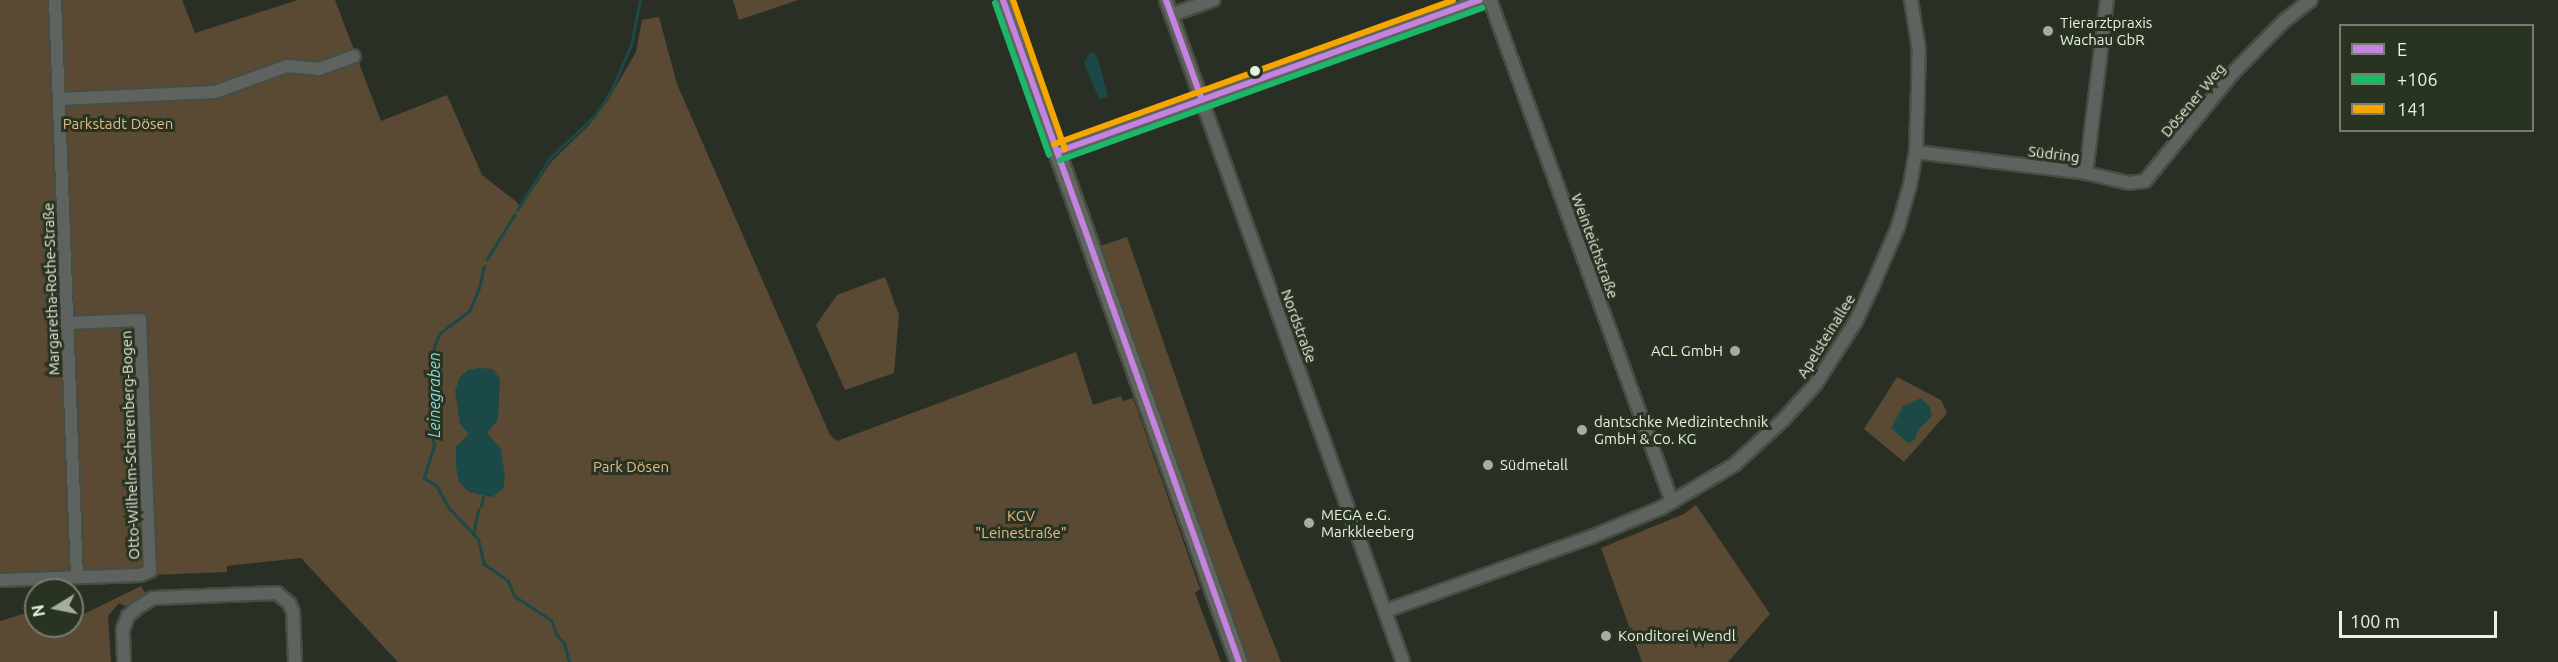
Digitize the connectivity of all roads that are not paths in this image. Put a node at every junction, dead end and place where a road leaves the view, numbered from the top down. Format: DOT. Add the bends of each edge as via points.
graph roads {
  1 [pos="55,0"];
  2 [pos="1003,0"];
  3 [pos="1166,0"];
  4 [pos="1213,0"];
  5 [pos="1480,0"];
  6 [pos="1490,0"];
  7 [pos="1911,0"];
  8 [pos="2108,0"];
  9 [pos="2311,0"];
  10 [pos="1171,15"];
  11 [pos="354,56"];
  12 [pos="59,99"];
  13 [pos="1202,100"];
  14 [pos="1057,152"];
  15 [pos="1916,152"];
  16 [pos="2086,173"];
  17 [pos="67,323"];
  18 [pos="1672,502"];
  19 [pos="76,577"];
  20 [pos="0,579"];
  21 [pos="1385,611"];
  22 [pos="124,662"];
  23 [pos="295,662"];
  24 [pos="1239,662"];
  25 [pos="1403,662"];
  1 -- 12 [label="street, Margaretha-Rothe-Straße"];
  2 -- 14 [label="main road"];
  3 -- 10 [label="street, Nordstraße"];
  4 -- 10 [label="street"];
  5 -- 13 [label="street"];
  6 -- 18 [label="street, Weinteichstraße"];
  7 -- 15 [label="street, Apelsteinallee" via="1918,50"];
  8 -- 16 [label="street, Südring"];
  9 -- 16 [label="street, Dösener Weg" via="2284,21 2233,73 2145,181 2129,183"];
  10 -- 13 [label="street, Nordstraße"];
  11 -- 12 [label="street" via="319,69 287,66 214,92"];
  12 -- 17 [label="street, Margaretha-Rothe-Straße"];
  13 -- 14 [label="street"];
  13 -- 21 [label="street, Nordstraße"];
  14 -- 24 [label="main road"];
  15 -- 16 [label="street, Südring"];
  15 -- 18 [label="street, Apelsteinallee" via="1898,227 1872,287 1856,321 1815,385 1734,465"];
  17 -- 19 [label="street, Margaretha-Rothe-Straße"];
  17 -- 19 [label="street, Otto-Wilhelm-Scharenberg-Bogen" via="140,320 150,571 140,575"];
  18 -- 21 [label="street, Apelsteinallee" via="1591,537"];
  19 -- 20 [label="street"];
  21 -- 25 [label="street, Nordstraße"];
  22 -- 23 [label="street" via="123,628 128,616 153,598 278,593 293,612"];
}
